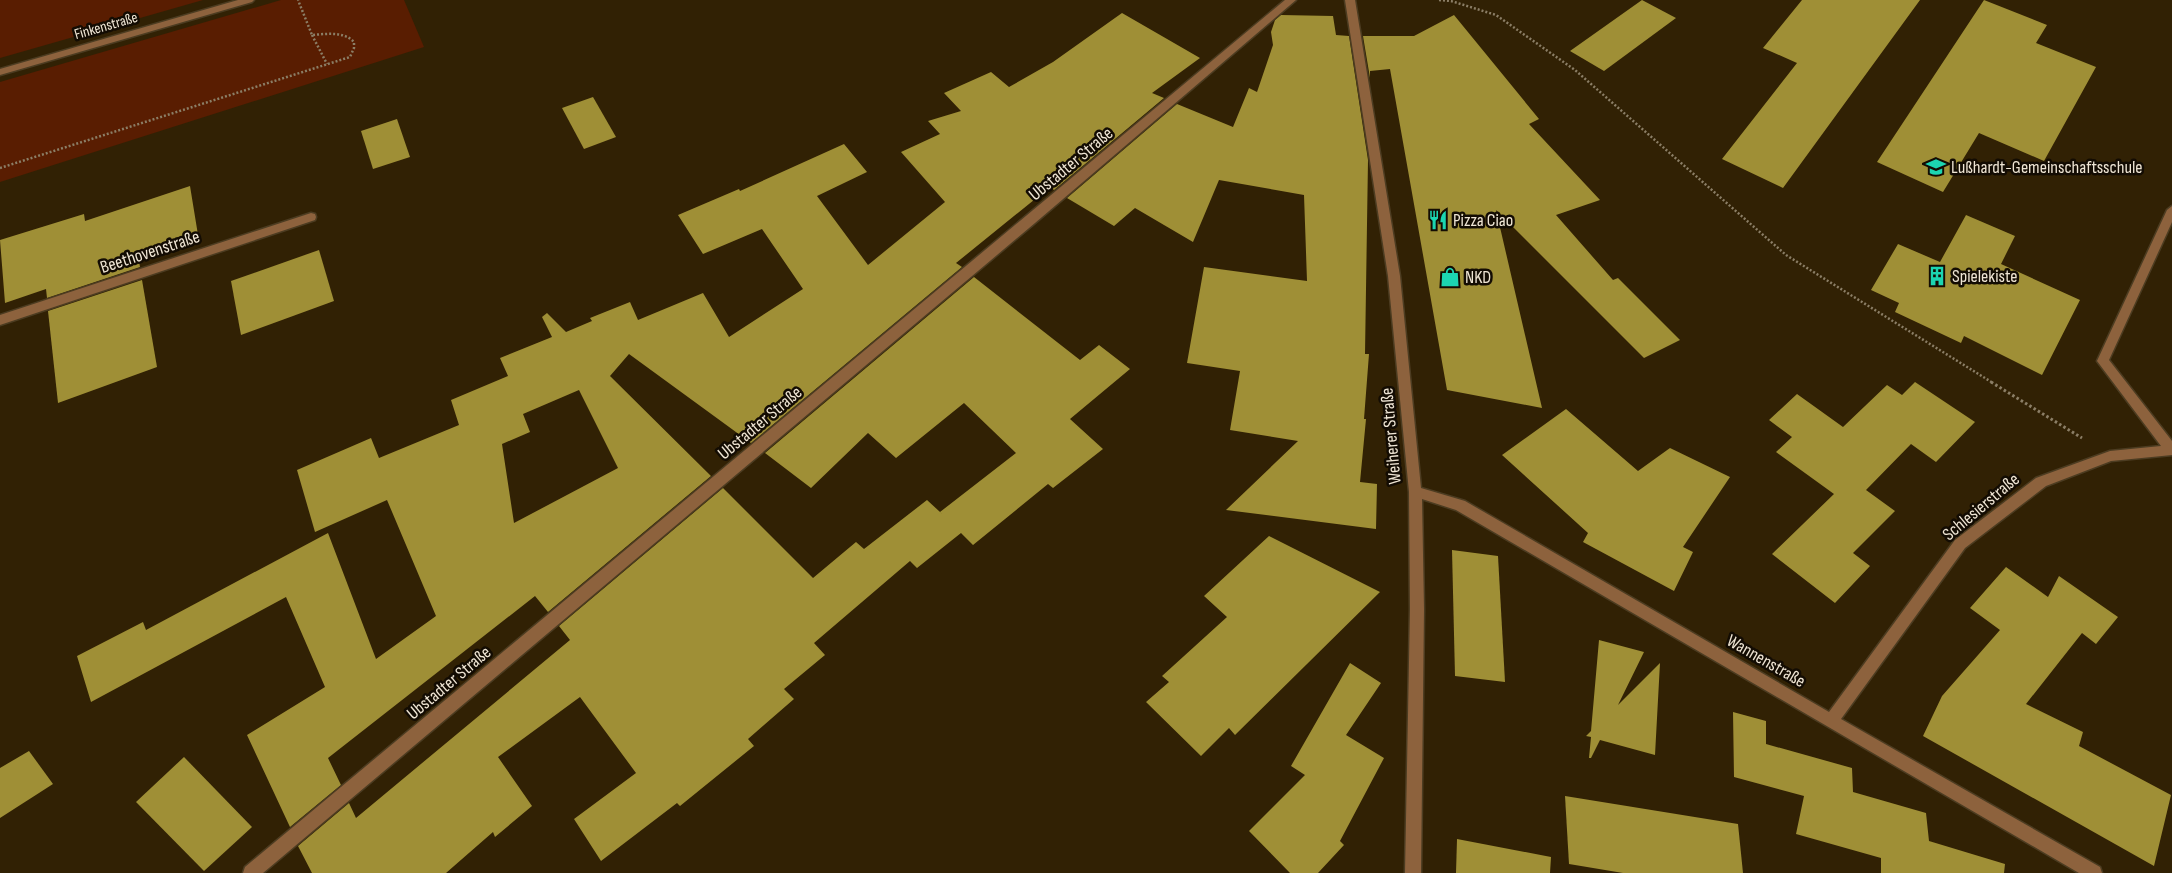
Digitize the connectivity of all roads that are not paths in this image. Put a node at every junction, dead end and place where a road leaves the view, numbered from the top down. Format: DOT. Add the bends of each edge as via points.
graph roads {
  1 [pos="249,0"];
  2 [pos="1292,0"];
  3 [pos="1350,0"];
  4 [pos="0,72"];
  5 [pos="2172,210"];
  6 [pos="311,217"];
  7 [pos="0,320"];
  8 [pos="2172,450"];
  9 [pos="1415,492"];
  10 [pos="1831,721"];
  11 [pos="251,873"];
  12 [pos="1413,873"];
  13 [pos="2094,873"];
  1 -- 4 [label="street, Finkenstraße"];
  2 -- 11 [label="street, Ubstadter Straße"];
  3 -- 9 [label="street, Weiherer Straße" via="1394,276"];
  5 -- 8 [label="street" via="2102,362"];
  6 -- 7 [label="street, Beethovenstraße"];
  8 -- 10 [label="street, Schlesierstraße" via="2110,456 2041,482 1960,544"];
  9 -- 10 [label="street, Wannenstraße" via="1460,505"];
  9 -- 12 [label="street, Weiherer Straße" via="1417,609"];
  10 -- 13 [label="street, Wannenstraße"];
}
